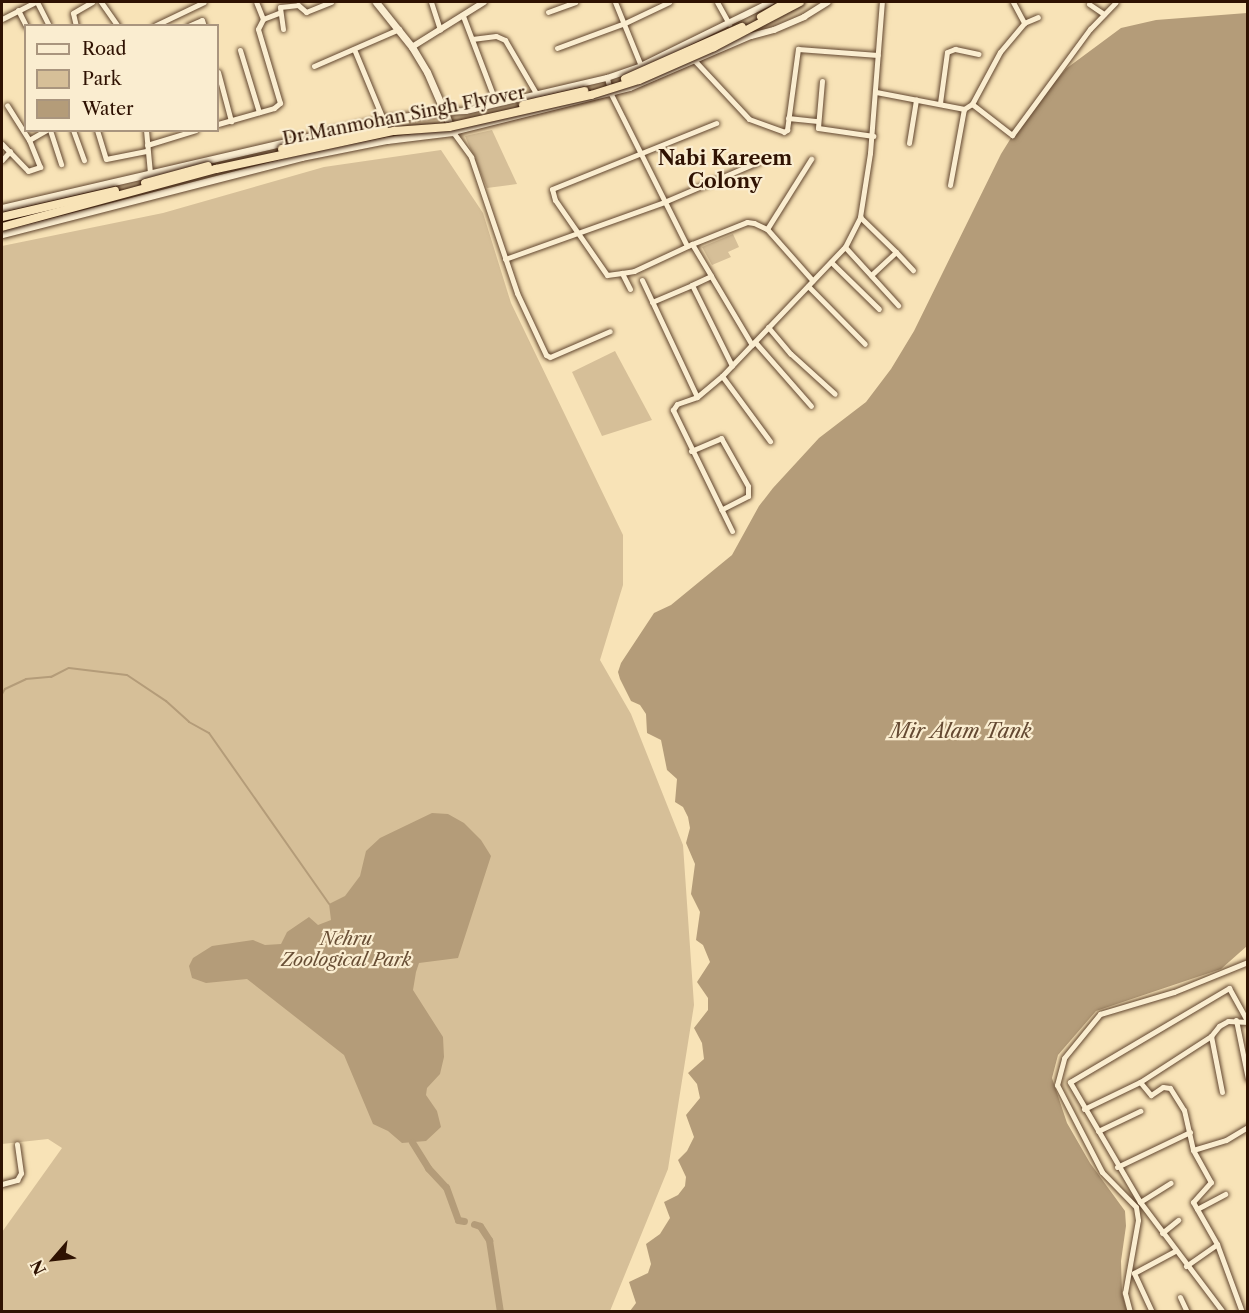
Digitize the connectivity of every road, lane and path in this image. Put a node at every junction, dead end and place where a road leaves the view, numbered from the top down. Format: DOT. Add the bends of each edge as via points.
graph roads {
  1 [pos="37,2"];
  2 [pos="92,2"];
  3 [pos="102,2"];
  4 [pos="204,2"];
  5 [pos="256,2"];
  6 [pos="331,2"];
  7 [pos="377,2"];
  8 [pos="431,2"];
  9 [pos="484,2"];
  10 [pos="575,2"];
  11 [pos="615,2"];
  12 [pos="669,2"];
  13 [pos="717,2"];
  14 [pos="771,2"];
  15 [pos="787,2"];
  16 [pos="800,2"];
  17 [pos="828,2"];
  18 [pos="882,2"];
  19 [pos="1013,2"];
  20 [pos="1116,2"];
  21 [pos="1088,3"];
  22 [pos="279,7"];
  23 [pos="18,10"];
  24 [pos="548,12"];
  25 [pos="1104,14"];
  26 [pos="463,16"];
  27 [pos="1038,17"];
  28 [pos="2,19"];
  29 [pos="263,19"];
  30 [pos="625,23"];
  31 [pos="1024,23"];
  32 [pos="25,24"];
  33 [pos="48,24"];
  34 [pos="76,24"];
  35 [pos="117,24"];
  36 [pos="158,24"];
  37 [pos="729,24"];
  38 [pos="283,29"];
  39 [pos="399,29"];
  40 [pos="440,30"];
  41 [pos="472,39"];
  42 [pos="412,47"];
  43 [pos="557,48"];
  44 [pos="354,49"];
  45 [pos="240,50"];
  46 [pos="978,54"];
  47 [pos="878,55"];
  48 [pos="695,61"];
  49 [pos="314,66"];
  50 [pos="640,66"];
  51 [pos="607,78"];
  52 [pos="822,81"];
  53 [pos="220,92"];
  54 [pos="876,92"];
  55 [pos="611,94"];
  56 [pos="537,95"];
  57 [pos="916,100"];
  58 [pos="496,103"];
  59 [pos="940,103"];
  60 [pos="972,104"];
  61 [pos="8,105"];
  62 [pos="964,109"];
  63 [pos="259,112"];
  64 [pos="445,112"];
  65 [pos="788,118"];
  66 [pos="383,119"];
  67 [pos="231,121"];
  68 [pos="818,122"];
  69 [pos="716,123"];
  70 [pos="219,124"];
  71 [pos="24,132"];
  72 [pos="24,132"];
  73 [pos="44,132"];
  74 [pos="49,132"];
  75 [pos="74,132"];
  76 [pos="98,132"];
  77 [pos="146,132"];
  78 [pos="192,132"];
  79 [pos="453,132"];
  80 [pos="873,136"];
  81 [pos="29,140"];
  82 [pos="387,140"];
  83 [pos="909,143"];
  84 [pos="2,144"];
  85 [pos="147,148"];
  86 [pos="10,151"];
  87 [pos="640,153"];
  88 [pos="84,159"];
  89 [pos="811,159"];
  90 [pos="2,160"];
  91 [pos="758,162"];
  92 [pos="61,164"];
  93 [pos="150,173"];
  94 [pos="950,185"];
  95 [pos="102,186"];
  96 [pos="664,202"];
  97 [pos="110,206"];
  98 [pos="2,208"];
  99 [pos="2,217"];
  100 [pos="860,217"];
  101 [pos="2,227"];
  102 [pos="767,230"];
  103 [pos="578,233"];
  104 [pos="2,234"];
  105 [pos="689,245"];
  106 [pos="845,247"];
  107 [pos="896,252"];
  108 [pos="505,259"];
  109 [pos="831,262"];
  110 [pos="914,270"];
  111 [pos="622,273"];
  112 [pos="871,275"];
  113 [pos="711,276"];
  114 [pos="642,280"];
  115 [pos="811,283"];
  116 [pos="692,285"];
  117 [pos="630,289"];
  118 [pos="652,302"];
  119 [pos="898,305"];
  120 [pos="879,309"];
  121 [pos="768,327"];
  122 [pos="610,331"];
  123 [pos="753,344"];
  124 [pos="865,344"];
  125 [pos="732,366"];
  126 [pos="722,376"];
  127 [pos="835,394"];
  128 [pos="697,397"];
  129 [pos="811,406"];
  130 [pos="770,441"];
  131 [pos="691,451"];
  132 [pos="721,510"];
  133 [pos="732,531"];
  134 [pos="1248,962"];
  135 [pos="1236,1020"];
  136 [pos="1247,1022"];
  137 [pos="1211,1036"];
  138 [pos="1248,1079"];
  139 [pos="1140,1082"];
  140 [pos="1222,1092"];
  141 [pos="1084,1109"];
  142 [pos="1140,1111"];
  143 [pos="1247,1129"];
  144 [pos="1098,1131"];
  145 [pos="1191,1132"];
  146 [pos="17,1144"];
  147 [pos="1193,1150"];
  148 [pos="1117,1167"];
  149 [pos="1170,1183"];
  150 [pos="2,1184"];
  151 [pos="1226,1194"];
  152 [pos="1140,1202"];
  153 [pos="1197,1209"];
  154 [pos="1178,1220"];
  155 [pos="1162,1233"];
  156 [pos="1217,1244"];
  157 [pos="1175,1251"];
  158 [pos="1186,1266"];
  159 [pos="1180,1297"];
  160 [pos="1130,1311"];
  161 [pos="1152,1311"];
  162 [pos="1187,1311"];
  163 [pos="1222,1311"];
  164 [pos="1242,1311"];
  1 -- 23 [label="street"];
  1 -- 33 [label="street"];
  2 -- 34 [label="street" via="73,13"];
  3 -- 35 [label="street"];
  4 -- 36 [label="street"];
  5 -- 29 [label="street"];
  6 -- 22 [label="street" via="306,12 298,5"];
  7 -- 39 [label="main road"];
  8 -- 40 [label="street"];
  9 -- 26 [label="street"];
  10 -- 24 [label="street"];
  11 -- 30 [label="street"];
  12 -- 30 [label="street"];
  13 -- 37 [label="street"];
  14 -- 37 [label="street"];
  15 -- 99 [label="highway, Dr.Manmohan Singh Flyover, bridge" via="622,81 456,121 365,131"];
  16 -- 101 [label="highway, Dr.Manmohan Singh Flyover, bridge" via="714,47 639,80 591,95 448,127 394,131 216,169"];
  17 -- 48 [label="street" via="804,17"];
  18 -- 47 [label="street"];
  19 -- 31 [label="street"];
  20 -- 25 [label="street"];
  21 -- 25 [label="street"];
  22 -- 29 [label="street"];
  22 -- 38 [label="street"];
  23 -- 28 [label="street"];
  23 -- 32 [label="street"];
  25 -- 60 [label="street" via="1012,135"];
  26 -- 40 [label="street"];
  26 -- 41 [label="street"];
  27 -- 31 [label="street"];
  29 -- 63 [label="street" via="258,29 280,103"];
  30 -- 43 [label="street"];
  30 -- 50 [label="street"];
  31 -- 60 [label="street" via="1000,52"];
  37 -- 50 [label="street"];
  39 -- 42 [label="main road"];
  39 -- 44 [label="street"];
  40 -- 42 [label="street"];
  41 -- 56 [label="street" via="496,36 505,40"];
  41 -- 58 [label="street"];
  42 -- 64 [label="main road"];
  44 -- 49 [label="street"];
  44 -- 66 [label="street"];
  45 -- 63 [label="street"];
  46 -- 59 [label="street" via="955,49 947,52"];
  47 -- 54 [label="street"];
  47 -- 65 [label="street" via="798,49"];
  48 -- 55 [label="street"];
  48 -- 65 [label="street" via="749,119 784,132"];
  50 -- 51 [label="street"];
  51 -- 55 [label="street"];
  51 -- 56 [label="street"];
  52 -- 68 [label="street"];
  53 -- 67 [label="street"];
  54 -- 57 [label="street"];
  54 -- 80 [label="street"];
  55 -- 79 [label="street"];
  55 -- 87 [label="street"];
  56 -- 58 [label="street"];
  57 -- 59 [label="street"];
  57 -- 83 [label="street"];
  58 -- 64 [label="street"];
  59 -- 62 [label="street"];
  60 -- 62 [label="street"];
  61 -- 71 [label="street"];
  62 -- 94 [label="street"];
  63 -- 67 [label="street"];
  64 -- 66 [label="main road"];
  64 -- 79 [label="main road"];
  65 -- 68 [label="street"];
  66 -- 82 [label="street"];
  66 -- 93 [label="main road"];
  67 -- 70 [label="street"];
  68 -- 80 [label="street" via="819,129"];
  69 -- 87 [label="street"];
  72 -- 81 [label="street"];
  73 -- 81 [label="street"];
  74 -- 92 [label="street"];
  75 -- 88 [label="street"];
  76 -- 85 [label="street" via="106,159"];
  77 -- 85 [label="street"];
  78 -- 85 [label="street"];
  79 -- 82 [label="main road"];
  79 -- 108 [label="street" via="464,143 475,165"];
  80 -- 100 [label="street"];
  81 -- 86 [label="street" via="40,167 28,171"];
  82 -- 97 [label="main road" via="301,157"];
  84 -- 86 [label="street"];
  85 -- 93 [label="street"];
  86 -- 90 [label="street"];
  87 -- 96 [label="street"];
  87 -- 103 [label="street" via="552,189 555,200"];
  89 -- 102 [label="street"];
  91 -- 96 [label="street"];
  93 -- 95 [label="main road"];
  95 -- 97 [label="main road"];
  95 -- 98 [label="main road"];
  96 -- 103 [label="street"];
  96 -- 105 [label="street"];
  97 -- 104 [label="main road"];
  100 -- 106 [label="street"];
  100 -- 107 [label="street"];
  102 -- 105 [label="street" via="747,222"];
  102 -- 115 [label="street"];
  103 -- 108 [label="street"];
  103 -- 111 [label="street" via="607,274"];
  105 -- 111 [label="street"];
  105 -- 113 [label="street"];
  106 -- 109 [label="street"];
  106 -- 112 [label="street"];
  107 -- 110 [label="street"];
  107 -- 112 [label="street"];
  108 -- 122 [label="street" via="548,356"];
  109 -- 115 [label="street"];
  109 -- 120 [label="street"];
  111 -- 117 [label="street"];
  112 -- 119 [label="street"];
  113 -- 116 [label="street"];
  113 -- 123 [label="street"];
  114 -- 118 [label="street"];
  115 -- 121 [label="street"];
  115 -- 124 [label="street"];
  116 -- 118 [label="street"];
  116 -- 125 [label="street"];
  118 -- 128 [label="street"];
  121 -- 123 [label="street"];
  121 -- 127 [label="street"];
  123 -- 125 [label="street"];
  123 -- 129 [label="street"];
  125 -- 126 [label="street"];
  126 -- 128 [label="street"];
  126 -- 130 [label="street"];
  128 -- 131 [label="street" via="677,404 673,410"];
  131 -- 132 [label="street"];
  131 -- 132 [label="street" via="721,438 748,486 748,496"];
  132 -- 133 [label="street"];
  134 -- 160 [label="street" via="1174,992 1100,1014 1064,1058 1057,1084 1102,1172 1136,1207 1138,1220 1125,1293"];
  135 -- 136 [label="street"];
  135 -- 137 [label="street" via="1219,1026"];
  135 -- 138 [label="street"];
  136 -- 141 [label="street" via="1229,988 1070,1082"];
  137 -- 139 [label="street"];
  137 -- 140 [label="street"];
  139 -- 141 [label="street"];
  139 -- 145 [label="street" via="1151,1095 1163,1087 1170,1088 1184,1110"];
  141 -- 144 [label="street"];
  142 -- 144 [label="street"];
  143 -- 147 [label="street"];
  144 -- 148 [label="street"];
  145 -- 147 [label="street"];
  145 -- 148 [label="street"];
  146 -- 150 [label="street" via="21,1173 17,1180"];
  147 -- 153 [label="street" via="1211,1182 1193,1202"];
  148 -- 152 [label="street"];
  149 -- 152 [label="street"];
  151 -- 153 [label="street"];
  152 -- 155 [label="street"];
  153 -- 156 [label="street"];
  154 -- 155 [label="street"];
  155 -- 157 [label="street"];
  156 -- 158 [label="street"];
  156 -- 164 [label="street"];
  157 -- 158 [label="street"];
  157 -- 161 [label="street" via="1134,1274"];
  158 -- 163 [label="street"];
  159 -- 162 [label="street"];
}
